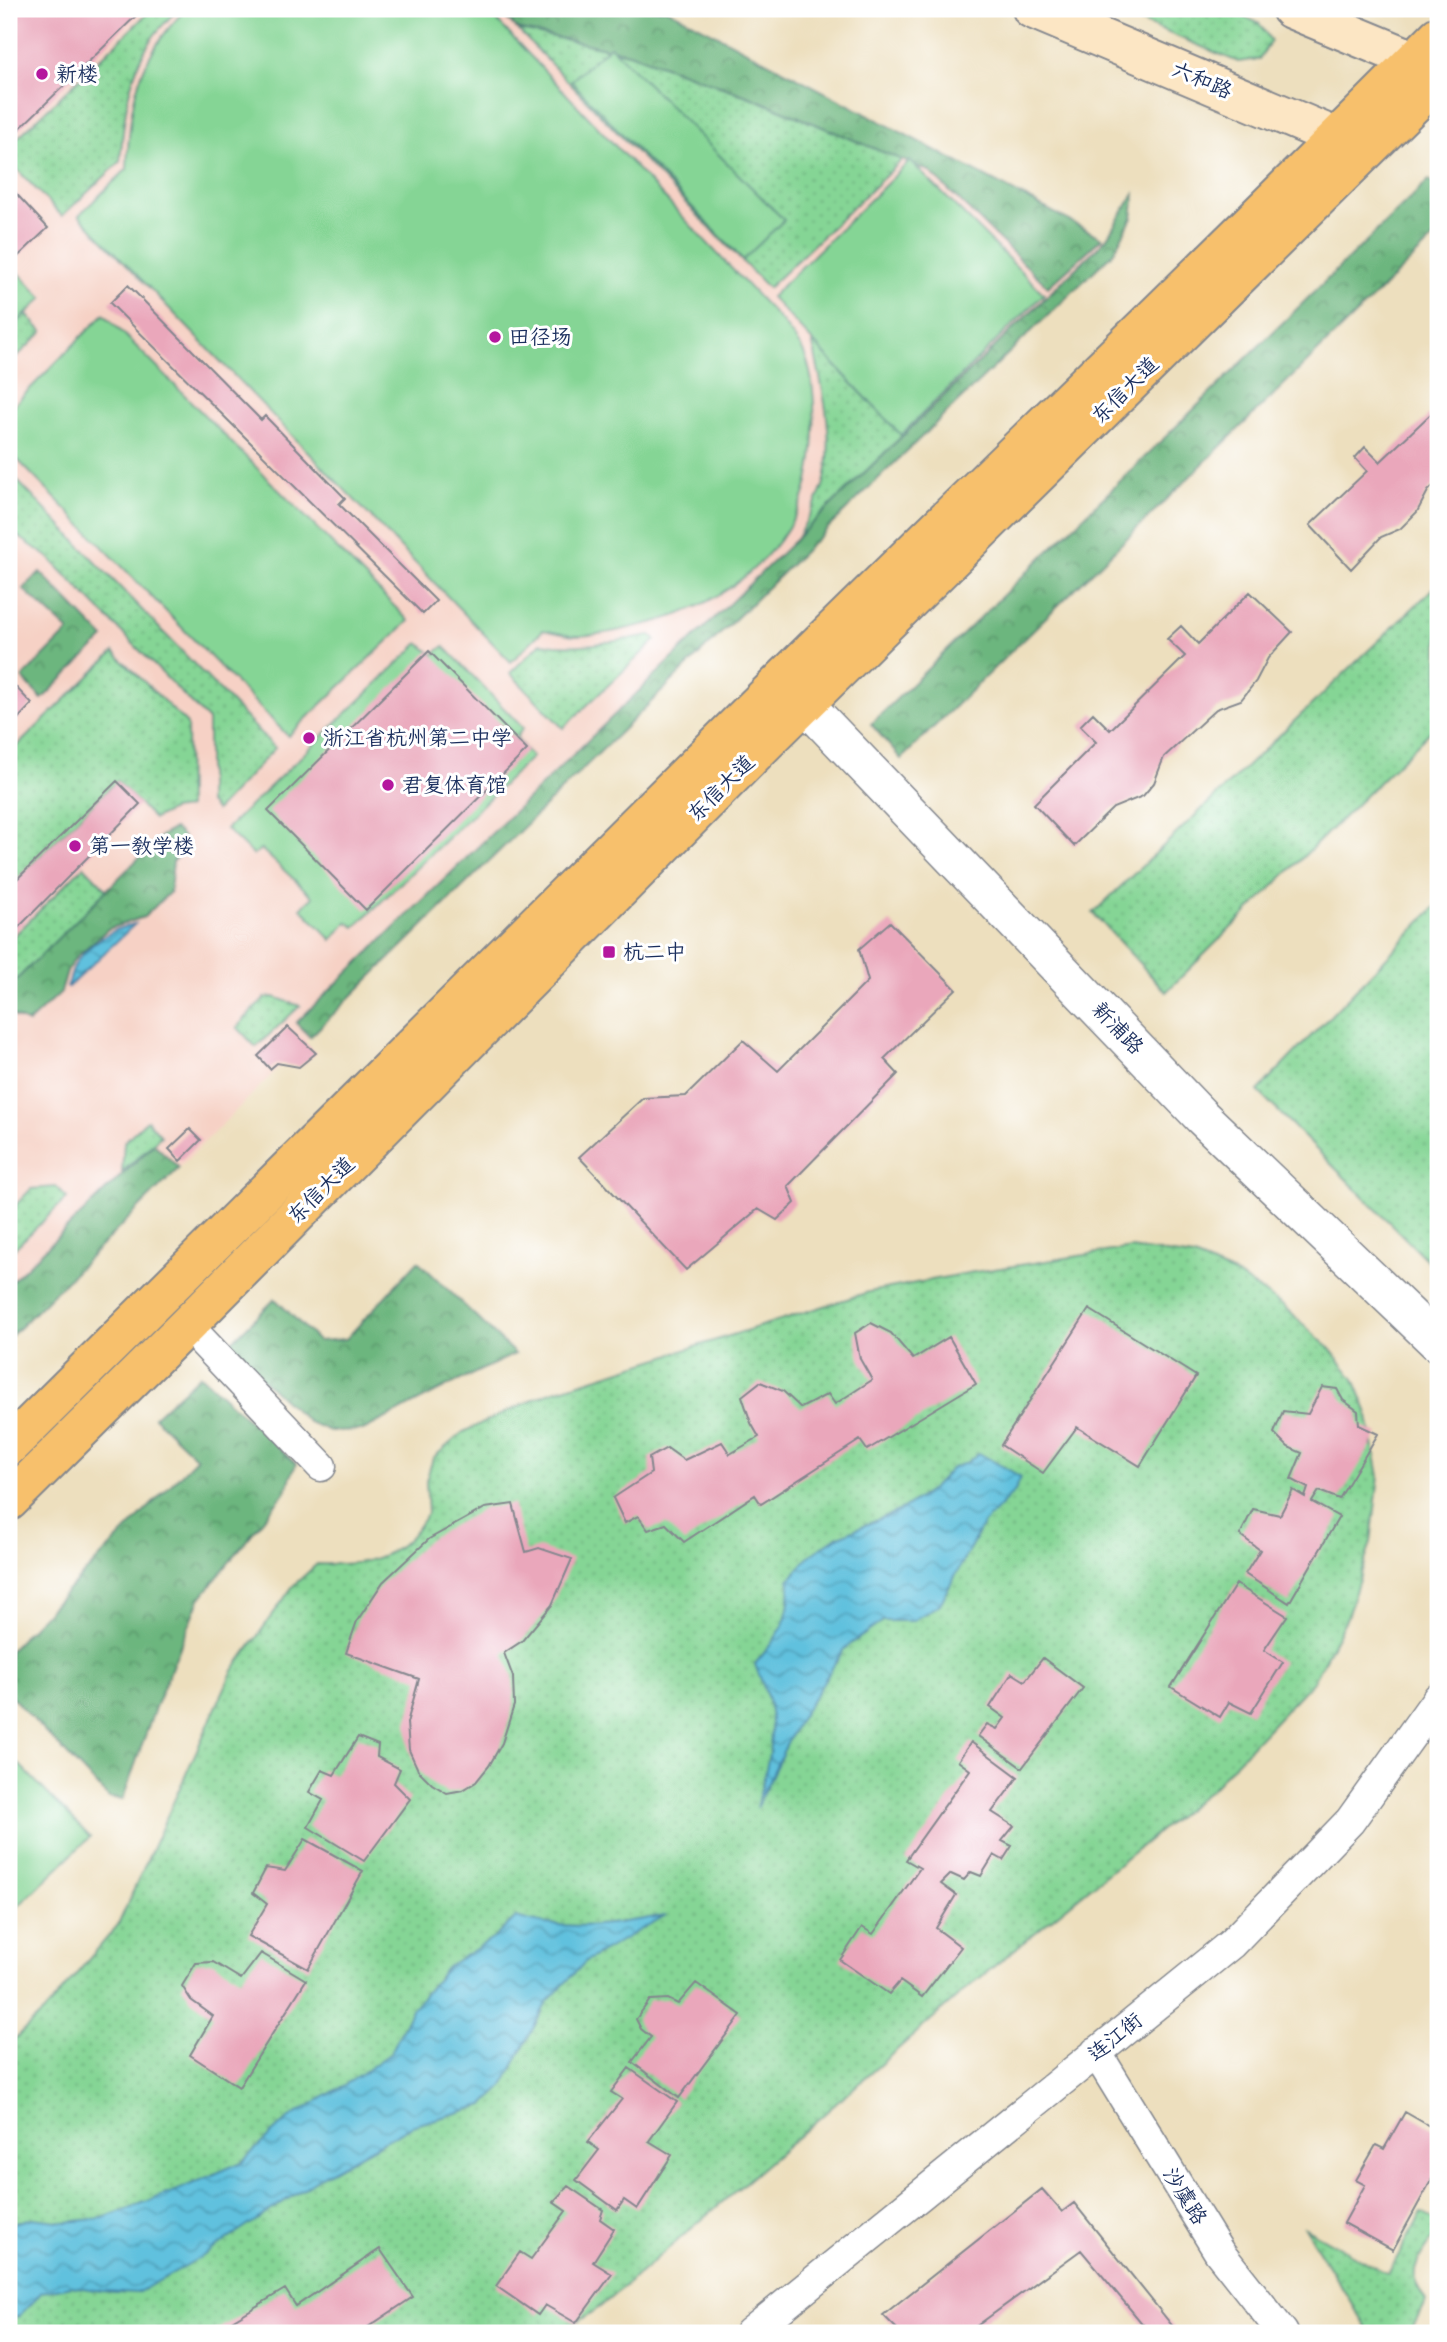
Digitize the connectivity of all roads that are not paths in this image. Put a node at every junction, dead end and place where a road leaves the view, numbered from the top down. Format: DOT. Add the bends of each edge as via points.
graph roads {
  1 [pos="1032,9"];
  2 [pos="1291,9"];
  3 [pos="1432,62"];
  4 [pos="1356,142"];
  5 [pos="806,705"];
  6 [pos="187,1325"];
  7 [pos="1438,1343"];
  8 [pos="9,1446"];
  9 [pos="321,1466"];
  10 [pos="9,1501"];
  11 [pos="1438,1698"];
  12 [pos="1096,2052"];
  13 [pos="750,2333"];
  14 [pos="1283,2333"];
  1 -- 4 [label="main road, 六和路"];
  2 -- 3 [label="main road"];
  3 -- 4 [label="main road, 东信大道"];
  4 -- 5 [label="main road, 东信大道"];
  4 -- 8 [label="main road, 东信大道" via="793,669"];
  5 -- 6 [label="main road, 东信大道"];
  5 -- 7 [label="street, 新浦路" via="1202,1116"];
  6 -- 9 [label="street"];
  6 -- 10 [label="main road, 东信大道"];
  11 -- 12 [label="street, 连江街" via="1350,1821 1240,1935"];
  12 -- 13 [label="street, 连江街"];
  12 -- 14 [label="street, 沙虞路" via="1219,2252"];
}
